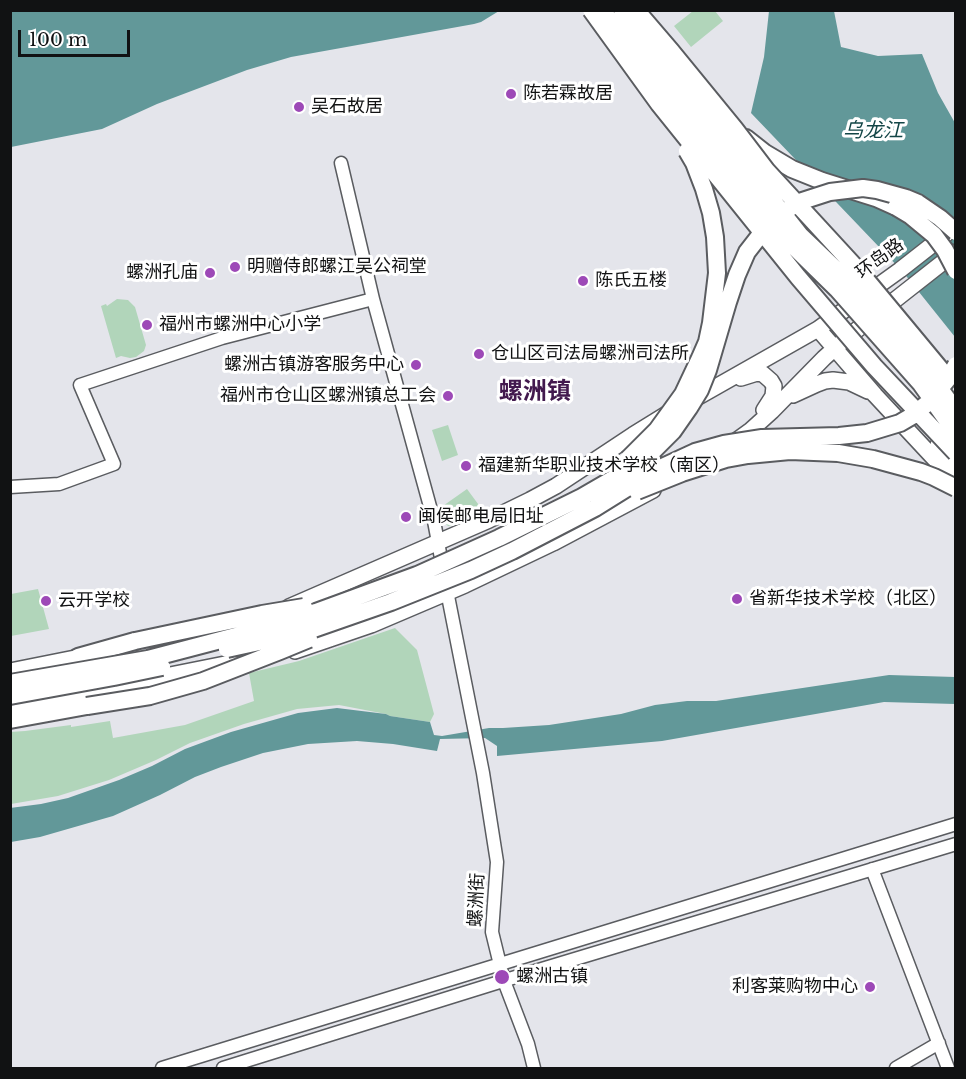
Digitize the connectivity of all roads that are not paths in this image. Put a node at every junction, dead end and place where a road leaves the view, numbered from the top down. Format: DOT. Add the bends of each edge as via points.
graph roads {
  1 [pos="591,10"];
  2 [pos="603,10"];
  3 [pos="622,10"];
  4 [pos="636,10"];
  5 [pos="659,104"];
  6 [pos="735,129"];
  7 [pos="341,163"];
  8 [pos="956,226"];
  9 [pos="956,232"];
  10 [pos="956,252"];
  11 [pos="956,271"];
  12 [pos="374,299"];
  13 [pos="823,326"];
  14 [pos="839,344"];
  15 [pos="956,365"];
  16 [pos="956,388"];
  17 [pos="706,393"];
  18 [pos="875,395"];
  19 [pos="782,401"];
  20 [pos="956,411"];
  21 [pos="751,430"];
  22 [pos="956,433"];
  23 [pos="956,453"];
  24 [pos="956,464"];
  25 [pos="956,482"];
  26 [pos="10,488"];
  27 [pos="956,488"];
  28 [pos="595,508"];
  29 [pos="542,516"];
  30 [pos="438,542"];
  31 [pos="447,593"];
  32 [pos="357,606"];
  33 [pos="78,657"];
  34 [pos="10,671"];
  35 [pos="10,683"];
  36 [pos="10,696"];
  37 [pos="10,707"];
  38 [pos="10,720"];
  39 [pos="956,824"];
  40 [pos="956,844"];
  41 [pos="872,869"];
  42 [pos="500,964"];
  43 [pos="504,981"];
  44 [pos="939,1042"];
  45 [pos="162,1068"];
  46 [pos="223,1068"];
  47 [pos="534,1068"];
  48 [pos="896,1068"];
  49 [pos="948,1068"];
  1 -- 5 [label="highway, bridge"];
  2 -- 22 [label="highway, bridge" via="788,241 921,384"];
  3 -- 20 [label="highway, bridge" via="800,235 848,280"];
  4 -- 6 [label="highway, bridge"];
  5 -- 23 [label="highway, bridge" via="847,336"];
  5 -- 29 [label="highway, bridge" via="694,163 711,213 717,273 707,342 683,394 644,445 604,477"];
  6 -- 11 [label="highway, bridge" via="792,169 876,198 911,216 939,242"];
  6 -- 16 [label="highway, bridge"];
  7 -- 12 [label="street, 螺洲街"];
  8 -- 13 [label="main road, 环岛路, bridge"];
  9 -- 29 [label="highway, bridge" via="918,203 893,193 863,188 813,197 777,217 742,262 700,390 673,431 650,454 620,475"];
  10 -- 14 [label="main road"];
  12 -- 26 [label="street" via="222,339 80,385 114,464 59,484"];
  12 -- 30 [label="street, 螺洲街"];
  13 -- 14 [label="main road"];
  13 -- 17 [label="main road, 环岛路"];
  14 -- 18 [label="main road"];
  14 -- 19 [label="main road"];
  14 -- 24 [label="main road"];
  15 -- 28 [label="highway, bridge" via="929,402 900,423 857,434 762,438 695,452 656,470"];
  17 -- 21 [label="main road" via="757,373 768,377 774,386 773,396"];
  17 -- 30 [label="main road" via="546,491"];
  18 -- 19 [label="main road" via="849,382 833,380"];
  18 -- 25 [label="main road"];
  19 -- 21 [label="main road"];
  21 -- 31 [label="main road" via="705,461 593,523"];
  27 -- 28 [label="highway, bridge" via="873,459 790,451 748,455 703,466"];
  28 -- 32 [label="highway, bridge" via="471,570"];
  29 -- 32 [label="highway, bridge"];
  30 -- 31 [label="street, 螺洲街"];
  30 -- 33 [label="main road" via="269,614"];
  31 -- 37 [label="main road" via="301,650"];
  31 -- 42 [label="street, 螺洲街" via="497,862 492,932"];
  32 -- 33 [label="highway, bridge" via="262,614"];
  32 -- 35 [label="highway, bridge" via="316,612 148,659"];
  32 -- 36 [label="highway, bridge" via="305,632 143,671"];
  32 -- 38 [label="highway, bridge" via="340,625 203,681 150,696"];
  33 -- 34 [label="main road"];
  39 -- 42 [label="street"];
  40 -- 41 [label="street"];
  41 -- 43 [label="street"];
  41 -- 44 [label="street"];
  42 -- 43 [label="street, 螺洲街"];
  42 -- 45 [label="street"];
  43 -- 46 [label="street"];
  43 -- 47 [label="street, 螺洲街"];
  44 -- 48 [label="street"];
  44 -- 49 [label="street"];
}
